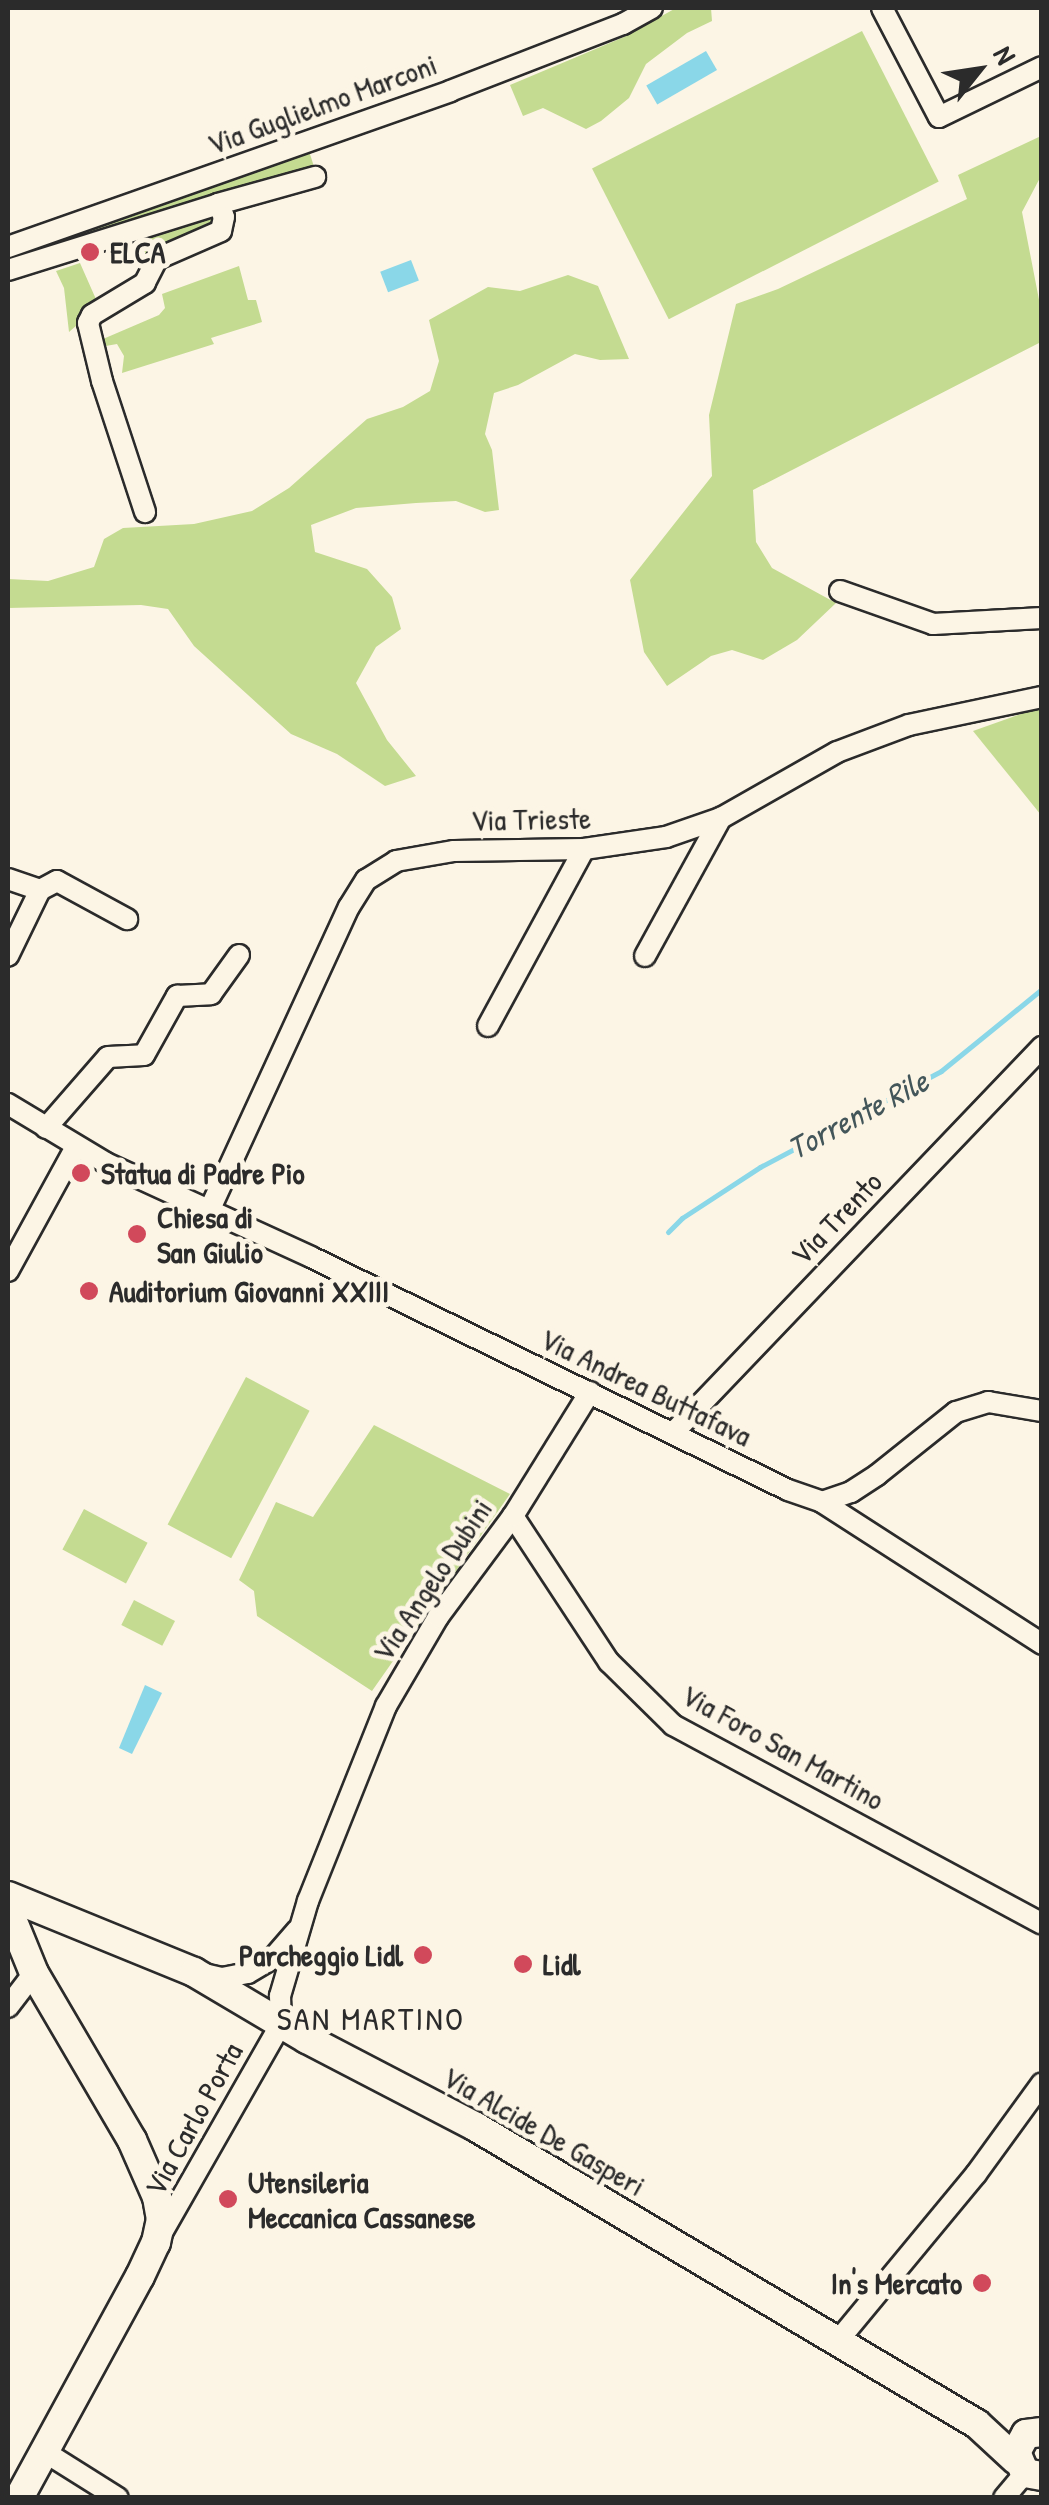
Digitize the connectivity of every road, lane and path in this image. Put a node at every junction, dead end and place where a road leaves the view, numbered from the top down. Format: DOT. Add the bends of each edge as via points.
graph roads {
  1 [pos="652,8"];
  2 [pos="882,8"];
  3 [pos="1042,67"];
  4 [pos="314,177"];
  5 [pos="218,204"];
  6 [pos="8,248"];
  7 [pos="8,270"];
  8 [pos="145,512"];
  9 [pos="840,592"];
  10 [pos="1042,618"];
  11 [pos="1042,697"];
  12 [pos="721,818"];
  13 [pos="584,849"];
  14 [pos="8,879"];
  15 [pos="40,890"];
  16 [pos="127,919"];
  17 [pos="239,955"];
  18 [pos="8,956"];
  19 [pos="645,956"];
  20 [pos="488,1026"];
  21 [pos="1042,1047"];
  22 [pos="8,1104"];
  23 [pos="46,1128"];
  24 [pos="76,1147"];
  25 [pos="209,1211"];
  26 [pos="8,1271"];
  27 [pos="590,1392"];
  28 [pos="1042,1410"];
  29 [pos="674,1432"];
  30 [pos="822,1502"];
  31 [pos="513,1516"];
  32 [pos="1042,1644"];
  33 [pos="9,1897"];
  34 [pos="302,1924"];
  35 [pos="1042,1924"];
  36 [pos="8,1944"];
  37 [pos="273,1958"];
  38 [pos="194,1972"];
  39 [pos="34,1973"];
  40 [pos="250,2004"];
  41 [pos="8,2007"];
  42 [pos="281,2024"];
  43 [pos="1042,2084"];
  44 [pos="156,2242"];
  45 [pos="837,2342"];
  46 [pos="1032,2448"];
  47 [pos="44,2452"];
  48 [pos="19,2498"];
  49 [pos="118,2498"];
  50 [pos="1004,2498"];
  1 -- 6 [label="street, Via Guglielmo Marconi" via="450,91"];
  2 -- 3 [label="street" via="938,117"];
  4 -- 5 [label="street"];
  5 -- 7 [label="street"];
  5 -- 8 [label="street" via="222,231 157,259 145,283 92,316 90,335"];
  9 -- 10 [label="street" via="933,624"];
  11 -- 12 [label="street, Via Trieste" via="909,725 837,752"];
  12 -- 13 [label="street, Via Trieste" via="666,837"];
  12 -- 19 [label="street"];
  13 -- 20 [label="street"];
  13 -- 25 [label="street, Via Trieste" via="454,851 396,862 366,880 294,1020"];
  14 -- 15 [label="street"];
  15 -- 16 [label="street" via="57,881"];
  15 -- 18 [label="street"];
  17 -- 23 [label="street" via="211,994 177,996 144,1054 108,1056"];
  21 -- 29 [label="street, Via Trento"];
  22 -- 23 [label="street, Via Andrea Buttafava"];
  23 -- 24 [label="street, Via Andrea Buttafava"];
  24 -- 25 [label="street, Via Andrea Buttafava"];
  24 -- 26 [label="street"];
  25 -- 27 [label="street, Via Andrea Buttafava"];
  27 -- 29 [label="street, Via Andrea Buttafava"];
  27 -- 31 [label="street, Via Angelo Dubini"];
  28 -- 30 [label="street" via="988,1402 956,1412 877,1475"];
  29 -- 30 [label="street, Via Andrea Buttafava"];
  30 -- 32 [label="street, Via Andrea Buttafava"];
  31 -- 34 [label="street, Via Angelo Dubini" via="438,1616 386,1706"];
  31 -- 35 [label="street, Via Foro San Martino" via="609,1662 672,1725"];
  33 -- 38 [label="main road, Via Alcide De Gasperi"];
  33 -- 39 [label="main road"];
  34 -- 37 [label="street, Via Angelo Dubini"];
  34 -- 42 [label="street, Via Angelo Dubini" via="280,1996"];
  36 -- 39 [label="main road"];
  37 -- 38 [label="street, Via Angelo Dubini" via="236,1978"];
  37 -- 40 [label="street, Via Angelo Dubini"];
  38 -- 40 [label="main road, Via Alcide De Gasperi"];
  39 -- 41 [label="street"];
  39 -- 44 [label="main road" via="148,2171 161,2219"];
  40 -- 42 [label="main road, Via Alcide De Gasperi"];
  42 -- 44 [label="street, Via Carlo Porta"];
  42 -- 45 [label="main road, Via Alcide De Gasperi" via="476,2127"];
  43 -- 45 [label="street"];
  44 -- 47 [label="main road"];
  45 -- 46 [label="main road, Via Alcide De Gasperi" via="977,2424"];
  46 -- 50 [label="street"];
  47 -- 48 [label="main road"];
  47 -- 49 [label="street"];
}
